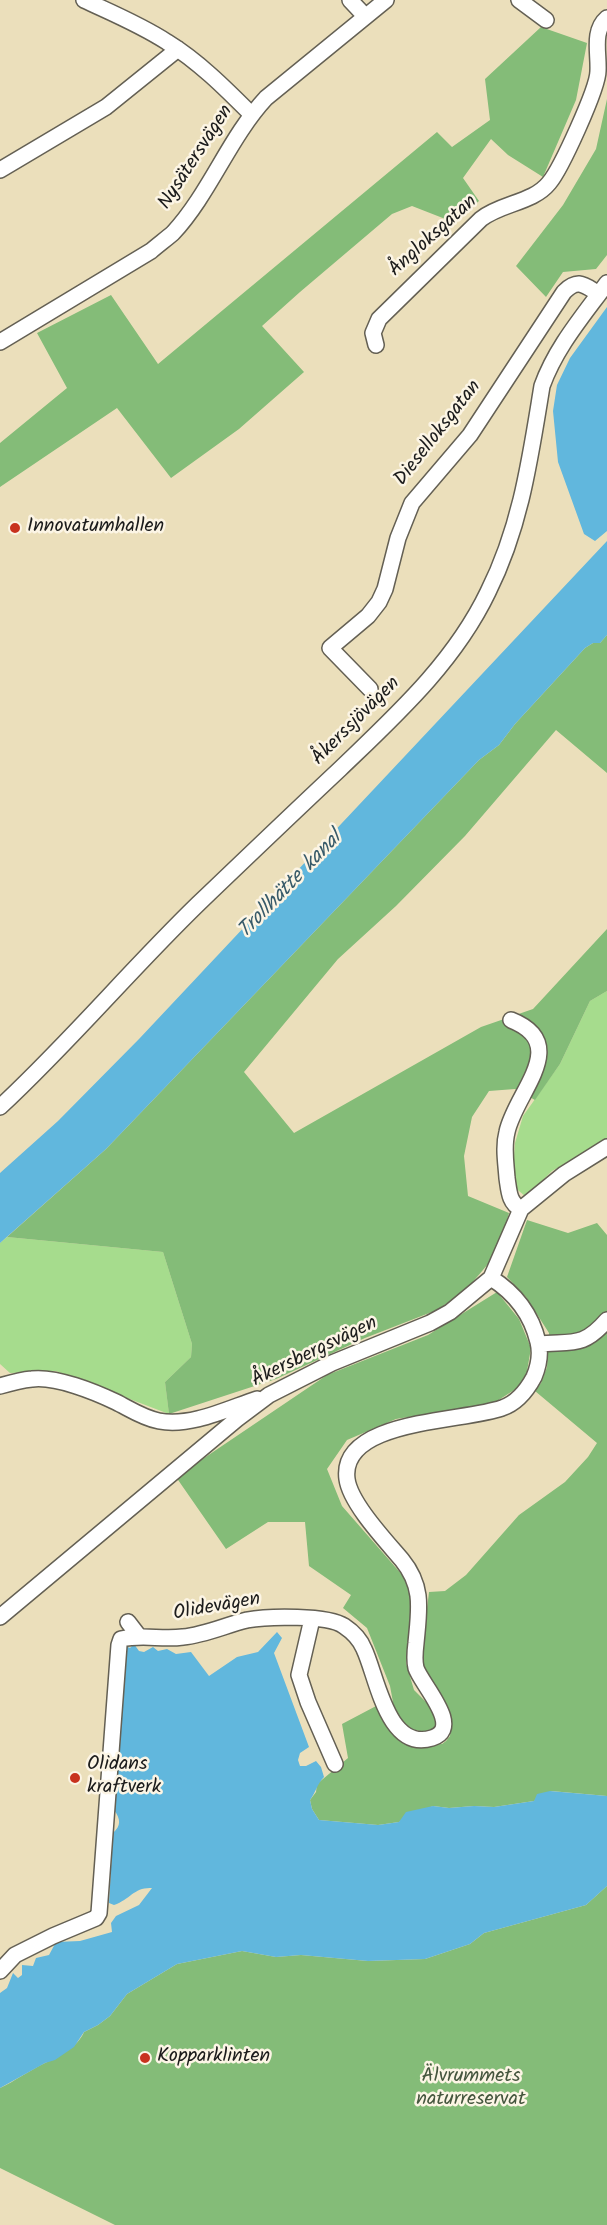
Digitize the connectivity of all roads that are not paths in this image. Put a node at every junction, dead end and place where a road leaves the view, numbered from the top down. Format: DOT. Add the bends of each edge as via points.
graph roads {
  1 [pos="84,0"];
  2 [pos="350,0"];
  3 [pos="386,0"];
  4 [pos="519,0"];
  5 [pos="109,5"];
  6 [pos="364,16"];
  7 [pos="607,18"];
  8 [pos="546,20"];
  9 [pos="178,49"];
  10 [pos="251,114"];
  11 [pos="0,170"];
  12 [pos="603,289"];
  13 [pos="0,342"];
  14 [pos="376,345"];
  15 [pos="370,689"];
  16 [pos="511,1020"];
  17 [pos="0,1107"];
  18 [pos="607,1147"];
  19 [pos="521,1209"];
  20 [pos="490,1278"];
  21 [pos="607,1320"];
  22 [pos="539,1344"];
  23 [pos="0,1386"];
  24 [pos="269,1395"];
  25 [pos="0,1617"];
  26 [pos="312,1619"];
  27 [pos="128,1622"];
  28 [pos="138,1635"];
  29 [pos="335,1764"];
  30 [pos="0,1971"];
  1 -- 5 [label="street"];
  2 -- 6 [label="street"];
  3 -- 6 [label="street, Nysätersvägen"];
  4 -- 8 [label="street"];
  5 -- 9 [label="street"];
  6 -- 10 [label="street, Nysätersvägen"];
  7 -- 14 [label="street, Ångloksgatan" via="598,35 593,94 552,180 539,192 481,219 379,318 373,333"];
  9 -- 10 [label="street"];
  9 -- 11 [label="street" via="106,107"];
  10 -- 13 [label="street, Nysätersvägen" via="193,208 172,234 151,251"];
  12 -- 15 [label="street, Dieselloksgatan" via="582,284 571,285 564,292 470,435 412,503 379,602 330,648"];
  12 -- 17 [label="street, Åkerssjövägen" via="559,350 547,374 510,542 488,593 451,653 406,704 173,929"];
  16 -- 19 [label="street" via="533,1033 539,1046 538,1060 507,1130 504,1149 509,1195"];
  18 -- 19 [label="street, Åkersbergsvägen" via="564,1174"];
  19 -- 20 [label="street, Åkersbergsvägen"];
  20 -- 22 [label="street, Olidevägen" via="518,1299"];
  20 -- 24 [label="street, Åkersbergsvägen" via="450,1312 430,1323 332,1363"];
  21 -- 22 [label="street" via="584,1340"];
  22 -- 26 [label="street, Olidevägen" via="537,1368 528,1389 503,1408 423,1422 383,1434 358,1448 347,1462 348,1484 354,1497 413,1576 418,1592 415,1665 442,1709 443,1728 439,1734 419,1738 400,1730 387,1713 357,1637 339,1623"];
  23 -- 24 [label="street" via="33,1378 53,1381 105,1397 158,1421 179,1422"];
  24 -- 25 [label="street, Åkersbergsvägen"];
  26 -- 28 [label="street, Olidevägen" via="248,1620 184,1637"];
  26 -- 29 [label="street" via="299,1675"];
  27 -- 28 [label="street"];
  28 -- 30 [label="street" via="121,1639 119,1645 99,1913 96,1918 15,1955"];
}
